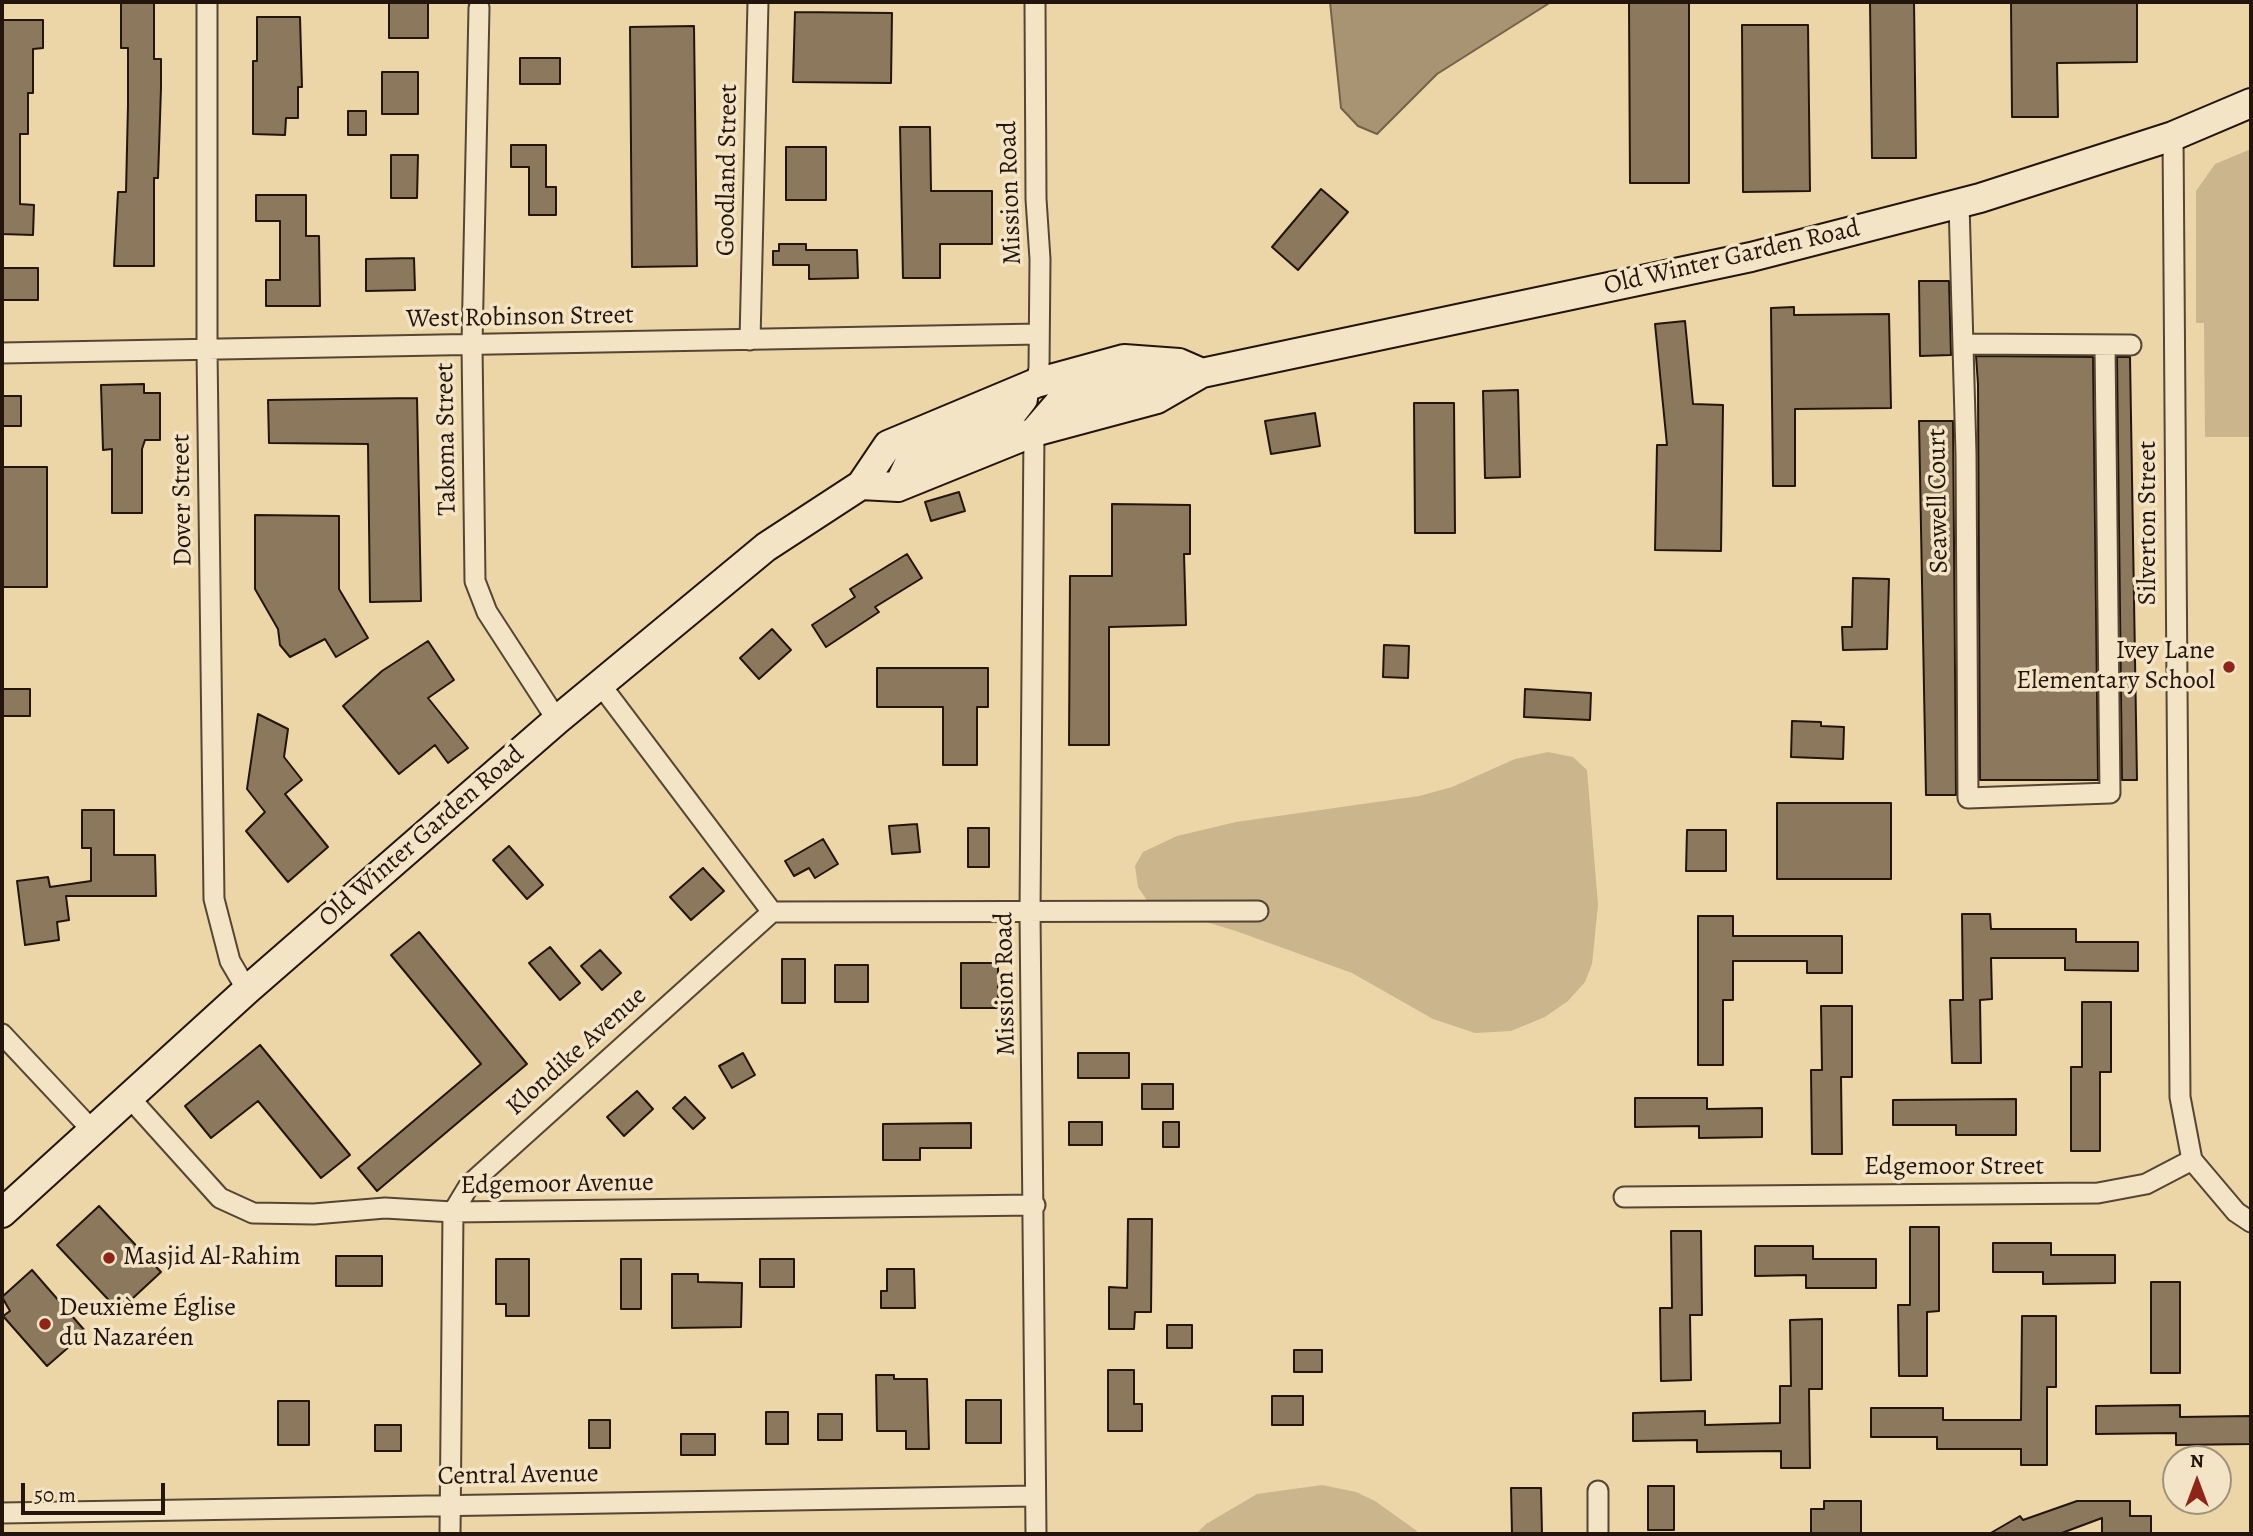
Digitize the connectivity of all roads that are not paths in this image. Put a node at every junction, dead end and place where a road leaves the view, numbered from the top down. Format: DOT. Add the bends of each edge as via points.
graph roads {
  1 [pos="207,2"];
  2 [pos="758,2"];
  3 [pos="1035,2"];
  4 [pos="479,8"];
  5 [pos="2251,103"];
  6 [pos="2172,136"];
  7 [pos="1959,203"];
  8 [pos="1039,334"];
  9 [pos="750,340"];
  10 [pos="1963,344"];
  11 [pos="472,345"];
  12 [pos="2105,345"];
  13 [pos="2132,345"];
  14 [pos="207,350"];
  15 [pos="2,353"];
  16 [pos="1190,368"];
  17 [pos="1035,383"];
  18 [pos="1034,432"];
  19 [pos="861,485"];
  20 [pos="898,487"];
  21 [pos="600,684"];
  22 [pos="556,720"];
  23 [pos="1258,911"];
  24 [pos="772,912"];
  25 [pos="1030,912"];
  26 [pos="247,990"];
  27 [pos="2,1034"];
  28 [pos="129,1097"];
  29 [pos="91,1129"];
  30 [pos="2192,1160"];
  31 [pos="1624,1197"];
  32 [pos="1035,1205"];
  33 [pos="453,1212"];
  34 [pos="2,1213"];
  35 [pos="2251,1222"];
  36 [pos="1598,1491"];
  37 [pos="1035,1496"];
  38 [pos="450,1503"];
  39 [pos="2,1513"];
  40 [pos="450,1534"];
  41 [pos="1036,1534"];
  42 [pos="1598,1534"];
  1 -- 14 [label="street, Dover Street"];
  2 -- 9 [label="street, Goodland Street"];
  3 -- 8 [label="street, Mission Road"];
  4 -- 11 [label="street, Takoma Street"];
  5 -- 6 [label="main road, Old Winter Garden Road"];
  6 -- 7 [label="main road, Old Winter Garden Road"];
  6 -- 30 [label="street, Silverton Street" via="2180,1097"];
  7 -- 10 [label="street, Seawell Court"];
  7 -- 16 [label="main road, Old Winter Garden Road" via="1751,257"];
  8 -- 9 [label="street, West Robinson Street"];
  8 -- 17 [label="street, Mission Road"];
  9 -- 11 [label="street, West Robinson Street"];
  10 -- 12 [label="street"];
  10 -- 12 [label="street, Seawell Court" via="1968,798 2110,793"];
  11 -- 14 [label="street, West Robinson Street"];
  11 -- 22 [label="street, Takoma Street" via="475,581 487,612"];
  12 -- 13 [label="street"];
  14 -- 15 [label="street, West Robinson Street"];
  14 -- 26 [label="street, Dover Street" via="214,899 230,961"];
  16 -- 17 [label="main road, Old Winter Garden Road" via="1124,359"];
  16 -- 18 [label="main road, Old Winter Garden Road" via="1157,399"];
  17 -- 19 [label="main road, Old Winter Garden Road" via="888,445"];
  17 -- 20 [label="main road" via="1013,412 910,461"];
  18 -- 20 [label="main road, Old Winter Garden Road"];
  18 -- 25 [label="street, Mission Road"];
  19 -- 20 [label="main road, Old Winter Garden Road"];
  19 -- 21 [label="main road, Old Winter Garden Road" via="766,547"];
  21 -- 22 [label="main road, Old Winter Garden Road"];
  21 -- 24 [label="street"];
  22 -- 26 [label="main road, Old Winter Garden Road"];
  23 -- 25 [label="street"];
  24 -- 25 [label="street"];
  24 -- 33 [label="street, Klondike Avenue" via="470,1184"];
  25 -- 32 [label="street, Mission Road"];
  26 -- 28 [label="main road, Old Winter Garden Road"];
  27 -- 29 [label="street"];
  28 -- 29 [label="main road, Old Winter Garden Road"];
  28 -- 33 [label="street, Edgemoor Avenue" via="220,1198 253,1213 385,1208"];
  29 -- 34 [label="main road, Old Winter Garden Road"];
  30 -- 31 [label="street, Edgemoor Street" via="2146,1184 2098,1193"];
  30 -- 35 [label="street" via="2236,1212"];
  32 -- 33 [label="street, Edgemoor Avenue"];
  32 -- 37 [label="street, Mission Road"];
  33 -- 38 [label="street"];
  36 -- 42 [label="street"];
  37 -- 38 [label="street, Central Avenue"];
  37 -- 41 [label="street, Mission Road"];
  38 -- 39 [label="street, Central Avenue"];
  38 -- 40 [label="street"];
}
